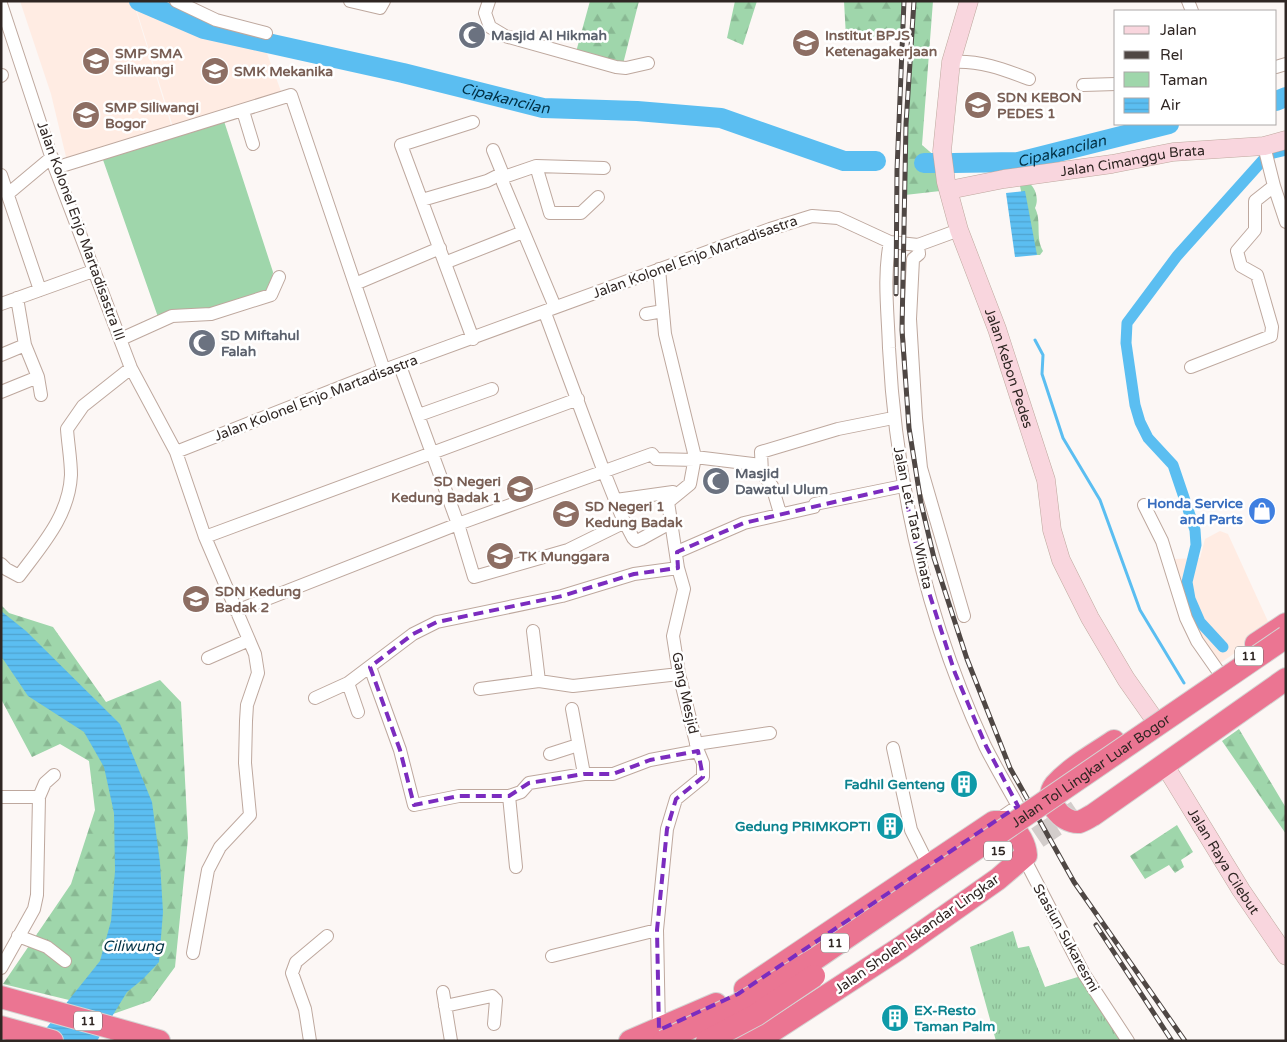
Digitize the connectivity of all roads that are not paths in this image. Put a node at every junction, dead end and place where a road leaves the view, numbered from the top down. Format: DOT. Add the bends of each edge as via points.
graph roads {
  1 [pos="176,1"];
  2 [pos="350,1"];
  3 [pos="384,1"];
  4 [pos="489,1"];
  5 [pos="969,1"];
  6 [pos="1,4"];
  7 [pos="266,33"];
  8 [pos="14,38"];
  9 [pos="1,44"];
  10 [pos="951,62"];
  11 [pos="648,64"];
  12 [pos="1029,79"];
  13 [pos="1114,84"];
  14 [pos="1083,85"];
  15 [pos="243,111"];
  16 [pos="473,122"];
  17 [pos="1286,140"];
  18 [pos="253,144"];
  19 [pos="1264,146"];
  20 [pos="493,150"];
  21 [pos="53,162"];
  22 [pos="536,166"];
  23 [pos="604,168"];
  24 [pos="1,175"];
  25 [pos="502,175"];
  26 [pos="1274,186"];
  27 [pos="949,190"];
  28 [pos="6,195"];
  29 [pos="598,197"];
  30 [pos="422,200"];
  31 [pos="1286,222"];
  32 [pos="959,230"];
  33 [pos="523,232"];
  34 [pos="890,242"];
  35 [pos="918,245"];
  36 [pos="440,248"];
  37 [pos="447,262"];
  38 [pos="659,270"];
  39 [pos="94,271"];
  40 [pos="279,277"];
  41 [pos="355,284"];
  42 [pos="40,290"];
  43 [pos="17,298"];
  44 [pos="1,304"];
  45 [pos="550,310"];
  46 [pos="662,311"];
  47 [pos="646,314"];
  48 [pos="473,338"];
  49 [pos="121,339"];
  50 [pos="26,345"];
  51 [pos="1,355"];
  52 [pos="400,366"];
  53 [pos="1191,367"];
  54 [pos="131,368"];
  55 [pos="384,370"];
  56 [pos="38,377"];
  57 [pos="492,389"];
  58 [pos="1,392"];
  59 [pos="41,395"];
  60 [pos="578,399"];
  61 [pos="419,415"];
  62 [pos="893,418"];
  63 [pos="176,452"];
  64 [pos="432,454"];
  65 [pos="695,458"];
  66 [pos="762,465"];
  67 [pos="604,472"];
  68 [pos="903,486"];
  69 [pos="676,495"];
  70 [pos="616,500"];
  71 [pos="1144,505"];
  72 [pos="780,513"];
  73 [pos="625,522"];
  74 [pos="670,523"];
  75 [pos="458,524"];
  76 [pos="205,537"];
  77 [pos="677,552"];
  78 [pos="1,564"];
  79 [pos="678,568"];
  80 [pos="236,610"];
  81 [pos="964,616"];
  82 [pos="1286,624"];
  83 [pos="1286,629"];
  84 [pos="533,631"];
  85 [pos="1286,637"];
  86 [pos="250,640"];
  87 [pos="1286,654"];
  88 [pos="208,658"];
  89 [pos="370,667"];
  90 [pos="1286,668"];
  91 [pos="679,674"];
  92 [pos="1212,678"];
  93 [pos="1286,679"];
  94 [pos="539,681"];
  95 [pos="348,683"];
  96 [pos="480,690"];
  97 [pos="315,698"];
  98 [pos="572,710"];
  99 [pos="358,712"];
  100 [pos="1231,712"];
  101 [pos="1156,717"];
  102 [pos="770,732"];
  103 [pos="578,745"];
  104 [pos="697,748"];
  105 [pos="893,748"];
  106 [pos="550,754"];
  107 [pos="1171,755"];
  108 [pos="584,774"];
  109 [pos="54,775"];
  110 [pos="1063,787"];
  111 [pos="509,796"];
  112 [pos="1,797"];
  113 [pos="39,797"];
  114 [pos="1077,811"];
  115 [pos="993,828"];
  116 [pos="1014,859"];
  117 [pos="929,866"];
  118 [pos="516,867"];
  119 [pos="657,930"];
  120 [pos="18,936"];
  121 [pos="328,936"];
  122 [pos="193,953"];
  123 [pos="552,956"];
  124 [pos="1286,956"];
  125 [pos="65,960"];
  126 [pos="1,968"];
  127 [pos="443,992"];
  128 [pos="1,998"];
  129 [pos="445,1006"];
  130 [pos="1,1012"];
  131 [pos="494,1024"];
  132 [pos="1,1027"];
  133 [pos="118,1036"];
  134 [pos="665,1037"];
  135 [pos="52,1041"];
  136 [pos="160,1041"];
  137 [pos="310,1041"];
  138 [pos="451,1041"];
  139 [pos="630,1041"];
  140 [pos="707,1041"];
  141 [pos="736,1041"];
  142 [pos="757,1041"];
  143 [pos="1128,1041"];
  1 -- 7 [label="street" via="216,20"];
  2 -- 3 [label="street" via="380,8"];
  4 -- 11 [label="street" via="485,13 490,26 505,36 616,67"];
  5 -- 10 [label="main road, Jalan Kebon Pedes"];
  6 -- 8 [label="street, Jalan Kolonel Enjo Martadisastra III"];
  8 -- 9 [label="street"];
  8 -- 21 [label="street, Jalan Kolonel Enjo Martadisastra III"];
  10 -- 12 [label="street" via="966,61 999,67"];
  10 -- 27 [label="main road, Jalan Kebon Pedes" via="942,151"];
  13 -- 14 [label="street"];
  15 -- 18 [label="street"];
  15 -- 21 [label="street"];
  15 -- 41 [label="street" via="291,96"];
  16 -- 30 [label="street" via="402,145"];
  17 -- 19 [label="main road, Jalan Cimanggu Brata"];
  19 -- 26 [label="street"];
  19 -- 27 [label="main road, Jalan Cimanggu Brata" via="1173,152"];
  20 -- 25 [label="street"];
  21 -- 28 [label="street"];
  21 -- 39 [label="street, Jalan Kolonel Enjo Martadisastra III"];
  22 -- 23 [label="street"];
  22 -- 25 [label="street"];
  22 -- 29 [label="street" via="550,214 581,213"];
  24 -- 28 [label="street"];
  25 -- 30 [label="street"];
  25 -- 33 [label="street"];
  26 -- 31 [label="street"];
  26 -- 53 [label="street" via="1254,201 1255,230 1238,252 1242,266 1257,275 1272,333 1269,337"];
  27 -- 32 [label="main road, Jalan Kebon Pedes"];
  28 -- 42 [label="street"];
  30 -- 36 [label="street"];
  32 -- 35 [label="street, Jalan Kolonel Enjo Martadisastra"];
  32 -- 101 [label="main road, Jalan Kebon Pedes" via="997,329 1046,480 1052,530 1061,560 1126,679"];
  33 -- 37 [label="street"];
  33 -- 45 [label="street"];
  34 -- 35 [label="street, Jalan Kolonel Enjo Martadisastra"];
  34 -- 38 [label="street, Jalan Kolonel Enjo Martadisastra" via="838,218 812,216"];
  34 -- 62 [label="street, Jalan Let. Tata Winata" via="886,273"];
  35 -- 81 [label="street" via="919,254 912,259 910,319 921,468"];
  36 -- 37 [label="street"];
  36 -- 41 [label="street"];
  37 -- 48 [label="street"];
  38 -- 45 [label="street, Jalan Kolonel Enjo Martadisastra"];
  38 -- 46 [label="street, Gang Mesjid"];
  39 -- 42 [label="street"];
  39 -- 49 [label="street, Jalan Kolonel Enjo Martadisastra III"];
  40 -- 49 [label="street" via="271,295 211,314 172,316"];
  41 -- 55 [label="street"];
  42 -- 43 [label="street"];
  43 -- 44 [label="street"];
  43 -- 50 [label="street"];
  45 -- 48 [label="street, Jalan Kolonel Enjo Martadisastra"];
  45 -- 60 [label="street"];
  46 -- 47 [label="street"];
  46 -- 65 [label="street, Gang Mesjid"];
  48 -- 52 [label="street, Jalan Kolonel Enjo Martadisastra"];
  49 -- 54 [label="street, Jalan Kolonel Enjo Martadisastra III"];
  50 -- 51 [label="street"];
  50 -- 56 [label="street"];
  52 -- 55 [label="street, Jalan Kolonel Enjo Martadisastra"];
  52 -- 61 [label="street"];
  54 -- 63 [label="street, Jalan Kolonel Enjo Martadisastra III"];
  54 -- 78 [label="street" via="83,406 67,428 71,476 62,516 55,529 18,576"];
  55 -- 63 [label="street, Jalan Kolonel Enjo Martadisastra"];
  56 -- 58 [label="street"];
  56 -- 59 [label="street"];
  57 -- 61 [label="street"];
  60 -- 64 [label="street"];
  60 -- 67 [label="street"];
  61 -- 64 [label="street"];
  62 -- 66 [label="street" via="838,429 761,452"];
  62 -- 68 [label="street, Jalan Let. Tata Winata"];
  63 -- 76 [label="street"];
  64 -- 75 [label="street"];
  64 -- 76 [label="street"];
  65 -- 66 [label="street"];
  65 -- 67 [label="street" via="656,459 652,454"];
  65 -- 69 [label="street, Gang Mesjid" via="690,484"];
  66 -- 72 [label="street" via="762,473 772,486"];
  67 -- 70 [label="street"];
  67 -- 75 [label="street"];
  68 -- 72 [label="street"];
  68 -- 115 [label="street, Jalan Let. Tata Winata" via="922,571 955,673 986,746 1018,806"];
  69 -- 70 [label="street" via="673,492"];
  69 -- 74 [label="street, Gang Mesjid" via="668,502"];
  70 -- 73 [label="street"];
  71 -- 92 [label="street" via="1162,540 1186,618"];
  72 -- 77 [label="street" via="744,523"];
  73 -- 74 [label="street" via="636,541"];
  73 -- 75 [label="street" via="568,550 478,578 474,577"];
  74 -- 77 [label="street, Gang Mesjid"];
  75 -- 80 [label="street"];
  76 -- 80 [label="street"];
  77 -- 79 [label="street, Gang Mesjid"];
  79 -- 89 [label="street" via="634,574 562,596 437,622 413,634"];
  79 -- 91 [label="street, Gang Mesjid" via="684,589 673,636"];
  80 -- 86 [label="street"];
  82 -- 92 [label="highway"];
  83 -- 92 [label="highway, 11"];
  84 -- 94 [label="street"];
  85 -- 134 [label="highway, Jalan Tol Lingkar Luar Bogor / 15, bridge" via="815,959 746,1000"];
  86 -- 88 [label="street"];
  86 -- 122 [label="street" via="258,673 247,705 246,721 245,763 250,815 220,846 208,870"];
  87 -- 140 [label="highway, Jalan Tol Lingkar Luar Bogor / 15, bridge" via="812,978 756,1015"];
  89 -- 95 [label="street"];
  89 -- 111 [label="street" via="400,750 414,805 459,796"];
  90 -- 100 [label="highway, 11"];
  91 -- 94 [label="street" via="573,686"];
  91 -- 104 [label="street, Gang Mesjid"];
  92 -- 101 [label="highway, 11, bridge"];
  93 -- 100 [label="highway"];
  94 -- 96 [label="street"];
  95 -- 97 [label="street"];
  95 -- 99 [label="street"];
  98 -- 103 [label="street"];
  100 -- 107 [label="highway"];
  101 -- 107 [label="highway" via="1076,767 1054,786 1052,798 1056,811 1066,820 1079,822 1093,815"];
  101 -- 110 [label="highway, 11"];
  102 -- 104 [label="street"];
  103 -- 106 [label="street"];
  103 -- 108 [label="street"];
  104 -- 108 [label="street" via="613,774"];
  104 -- 119 [label="street, Gang Mesjid" via="703,763 703,777 676,799 667,829"];
  105 -- 117 [label="street" via="912,830"];
  107 -- 114 [label="highway"];
  107 -- 124 [label="main road, Jalan Raya Cilebut" via="1240,890"];
  108 -- 111 [label="street" via="529,783 521,792"];
  109 -- 113 [label="street" via="45,783"];
  111 -- 118 [label="street"];
  112 -- 113 [label="street"];
  113 -- 120 [label="street" via="37,895 34,909"];
  115 -- 116 [label="highway" via="1007,822 1016,831 1025,848"];
  115 -- 117 [label="highway"];
  115 -- 134 [label="highway, 11" via="732,1014"];
  116 -- 141 [label="highway, 11"];
  116 -- 142 [label="highway, Jalan Sholeh Iskandar Lingkar" via="998,879 900,948"];
  116 -- 143 [label="street, Stasiun Sukaresmi"];
  117 -- 134 [label="highway" via="738,994"];
  119 -- 123 [label="street"];
  119 -- 134 [label="street, Gang Mesjid"];
  120 -- 125 [label="street" via="47,947"];
  120 -- 126 [label="street"];
  121 -- 137 [label="street" via="296,962 292,973 305,1009"];
  127 -- 129 [label="street"];
  128 -- 133 [label="highway, 11" via="50,1010"];
  129 -- 131 [label="street" via="492,996 496,1000"];
  129 -- 138 [label="street"];
  130 -- 133 [label="highway"];
  132 -- 135 [label="highway"];
  133 -- 136 [label="highway, 11"];
  134 -- 139 [label="highway"];
}
